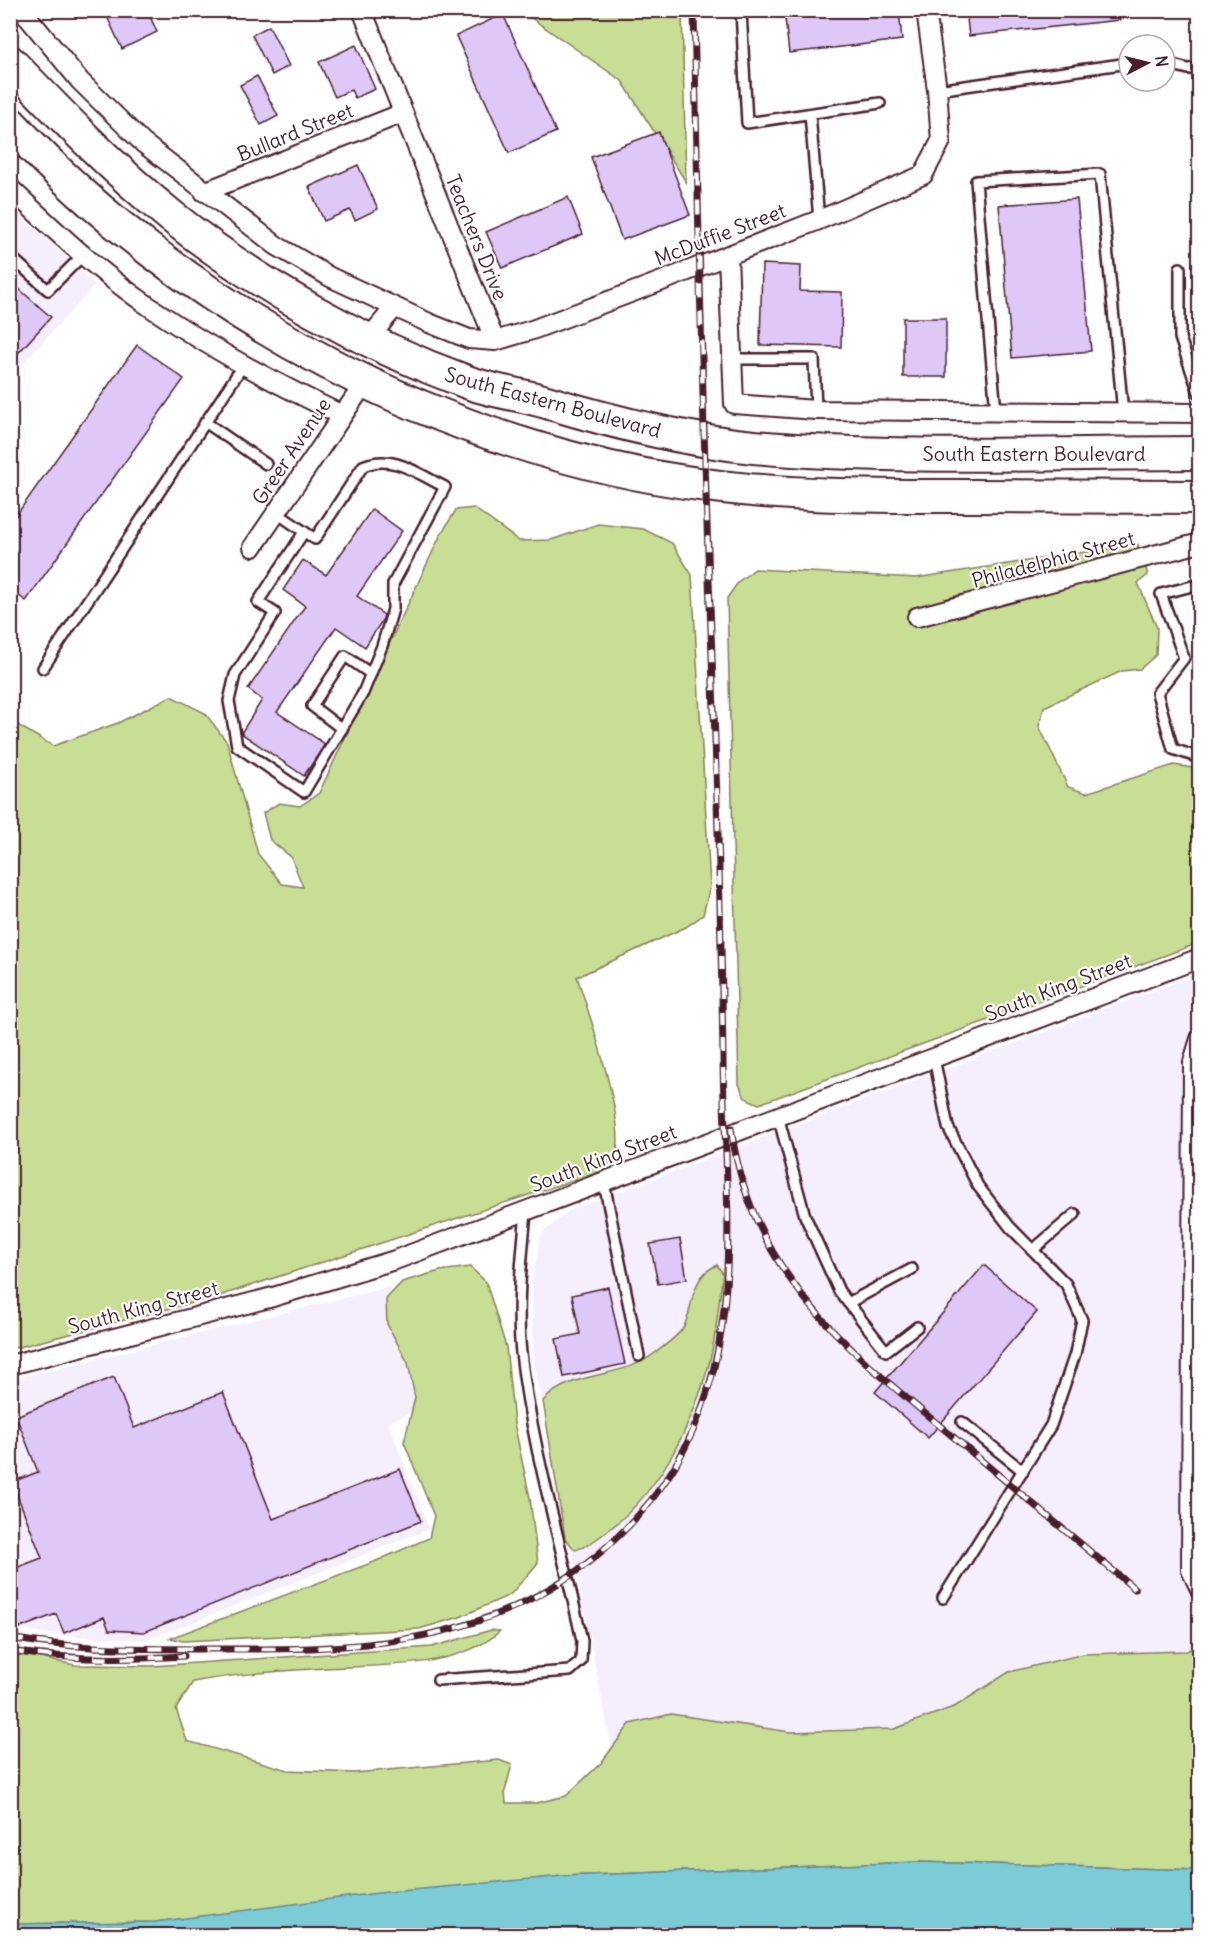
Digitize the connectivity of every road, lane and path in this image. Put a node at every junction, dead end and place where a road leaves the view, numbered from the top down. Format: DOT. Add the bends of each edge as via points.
graph roads {
  1 [pos="22,10"];
  2 [pos="362,10"];
  3 [pos="741,10"];
  4 [pos="926,10"];
  5 [pos="10,62"];
  6 [pos="1117,65"];
  7 [pos="1177,66"];
  8 [pos="1200,68"];
  9 [pos="937,90"];
  10 [pos="880,103"];
  11 [pos="404,113"];
  12 [pos="810,114"];
  13 [pos="10,123"];
  14 [pos="10,188"];
  15 [pos="204,192"];
  16 [pos="819,220"];
  17 [pos="83,255"];
  18 [pos="729,255"];
  19 [pos="10,256"];
  20 [pos="1180,268"];
  21 [pos="189,281"];
  22 [pos="395,307"];
  23 [pos="368,339"];
  24 [pos="495,340"];
  25 [pos="732,359"];
  26 [pos="244,364"];
  27 [pos="1196,373"];
  28 [pos="366,381"];
  29 [pos="1200,395"];
  30 [pos="816,410"];
  31 [pos="996,412"];
  32 [pos="1123,413"];
  33 [pos="1200,414"];
  34 [pos="342,415"];
  35 [pos="595,417"];
  36 [pos="206,422"];
  37 [pos="1200,453"];
  38 [pos="266,465"];
  39 [pos="1200,496"];
  40 [pos="277,513"];
  41 [pos="304,532"];
  42 [pos="1200,543"];
  43 [pos="253,547"];
  44 [pos="1200,584"];
  45 [pos="917,617"];
  46 [pos="43,669"];
  47 [pos="371,674"];
  48 [pos="342,729"];
  49 [pos="1200,758"];
  50 [pos="1200,958"];
  51 [pos="1200,1039"];
  52 [pos="934,1058"];
  53 [pos="778,1116"];
  54 [pos="1196,1148"];
  55 [pos="604,1183"];
  56 [pos="526,1211"];
  57 [pos="1075,1214"];
  58 [pos="1034,1249"];
  59 [pos="912,1269"];
  60 [pos="848,1303"];
  61 [pos="917,1327"];
  62 [pos="1196,1350"];
  63 [pos="639,1356"];
  64 [pos="10,1365"];
  65 [pos="962,1422"];
  66 [pos="1023,1471"];
  67 [pos="1200,1589"];
  68 [pos="943,1598"];
  69 [pos="438,1680"];
  1 -- 15 [label="street" via="80,81 143,143"];
  2 -- 11 [label="street, Teachers Drive"];
  3 -- 12 [label="lane" via="747,123"];
  4 -- 9 [label="street"];
  5 -- 23 [label="highway, South Eastern Boulevard" via="76,131 173,217 278,290"];
  6 -- 9 [label="lane"];
  7 -- 8 [label="lane"];
  9 -- 16 [label="street, McDuffie Street" via="940,141 923,175"];
  10 -- 12 [label="lane"];
  11 -- 15 [label="street, Bullard Street"];
  11 -- 24 [label="street, Teachers Drive"];
  12 -- 16 [label="lane"];
  13 -- 21 [label="highway" via="102,213"];
  14 -- 17 [label="street"];
  15 -- 22 [label="street" via="277,246 330,277"];
  16 -- 18 [label="street, McDuffie Street"];
  17 -- 19 [label="lane" via="48,290"];
  17 -- 26 [label="street" via="149,306"];
  18 -- 24 [label="street, McDuffie Street" via="532,330"];
  18 -- 25 [label="street, South Eastern Boulevard"];
  20 -- 27 [label="lane" via="1180,338"];
  21 -- 23 [label="highway" via="335,345 350,346"];
  21 -- 28 [label="highway" via="246,317"];
  22 -- 23 [label="street"];
  22 -- 24 [label="street" via="469,339"];
  23 -- 35 [label="highway, South Eastern Boulevard" via="470,383"];
  25 -- 30 [label="street, South Eastern Boulevard" via="734,404"];
  25 -- 30 [label="lane" via="814,359"];
  26 -- 34 [label="street"];
  26 -- 36 [label="lane"];
  27 -- 29 [label="lane"];
  28 -- 34 [label="street, Greer Avenue"];
  28 -- 35 [label="highway" via="388,372 402,373 472,400"];
  28 -- 39 [label="highway" via="431,412 514,441 642,475 706,485 860,495"];
  30 -- 31 [label="street, South Eastern Boulevard"];
  31 -- 32 [label="street, South Eastern Boulevard"];
  31 -- 32 [label="lane" via="976,181 1100,174"];
  32 -- 33 [label="street, South Eastern Boulevard"];
  34 -- 40 [label="street, Greer Avenue"];
  35 -- 37 [label="highway, South Eastern Boulevard" via="662,433 753,447 888,452"];
  36 -- 38 [label="lane"];
  36 -- 46 [label="lane"];
  40 -- 41 [label="lane"];
  40 -- 43 [label="street, Greer Avenue"];
  41 -- 47 [label="lane" via="315,539 363,466 375,461 394,461 445,488 393,584 393,609"];
  41 -- 48 [label="lane" via="258,602 275,613 235,675 229,701 237,746 304,792"];
  42 -- 45 [label="street, Philadelphia Street"];
  44 -- 49 [label="lane" via="1161,594 1184,658 1157,693 1173,749"];
  47 -- 48 [label="lane"];
  47 -- 48 [label="lane" via="345,656 312,706"];
  50 -- 52 [label="street, South King Street"];
  51 -- 54 [label="street" via="1193,1062"];
  52 -- 53 [label="street, South King Street"];
  52 -- 58 [label="lane" via="948,1127 978,1186"];
  53 -- 55 [label="street, South King Street"];
  53 -- 60 [label="lane" via="805,1216"];
  54 -- 62 [label="street"];
  55 -- 56 [label="street, South King Street"];
  55 -- 63 [label="lane"];
  56 -- 64 [label="street, South King Street" via="395,1260 310,1286"];
  56 -- 69 [label="lane" via="519,1290 521,1351 528,1403 582,1641 581,1662 570,1671"];
  57 -- 58 [label="lane"];
  58 -- 66 [label="lane" via="1066,1284 1082,1320 1052,1425"];
  59 -- 60 [label="lane"];
  60 -- 61 [label="lane" via="886,1351"];
  62 -- 67 [label="street" via="1191,1570"];
  65 -- 66 [label="lane"];
  66 -- 68 [label="lane"];
}
